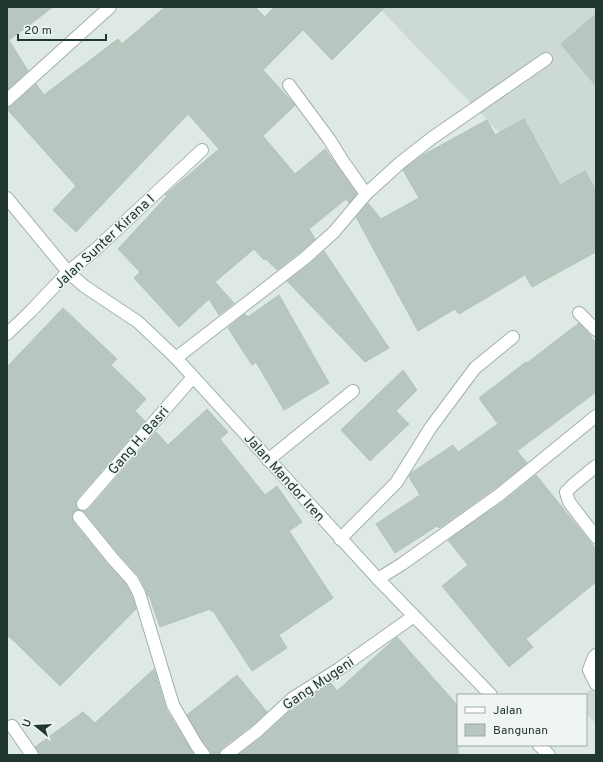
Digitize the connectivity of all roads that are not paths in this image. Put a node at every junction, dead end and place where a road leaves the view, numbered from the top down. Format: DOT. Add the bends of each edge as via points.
graph roads {
  1 [pos="110,7"];
  2 [pos="546,59"];
  3 [pos="289,85"];
  4 [pos="7,100"];
  5 [pos="202,150"];
  6 [pos="366,194"];
  7 [pos="7,198"];
  8 [pos="68,272"];
  9 [pos="579,313"];
  10 [pos="596,330"];
  11 [pos="7,334"];
  12 [pos="513,337"];
  13 [pos="176,358"];
  14 [pos="193,377"];
  15 [pos="353,391"];
  16 [pos="596,416"];
  17 [pos="268,460"];
  18 [pos="596,466"];
  19 [pos="83,504"];
  20 [pos="79,517"];
  21 [pos="596,537"];
  22 [pos="340,538"];
  23 [pos="378,579"];
  24 [pos="414,616"];
  25 [pos="596,655"];
  26 [pos="596,684"];
  27 [pos="490,694"];
  28 [pos="12,726"];
  29 [pos="540,746"];
  30 [pos="32,755"];
  31 [pos="204,755"];
  32 [pos="226,755"];
  33 [pos="549,755"];
  1 -- 4 [label="street"];
  2 -- 6 [label="street" via="432,138"];
  3 -- 6 [label="street"];
  5 -- 8 [label="street, Jalan Sunter Kirana I"];
  6 -- 13 [label="street" via="334,232 305,258"];
  7 -- 8 [label="street, Jalan Mandor Iren"];
  8 -- 11 [label="street, Jalan Sunter Kirana I"];
  8 -- 13 [label="street, Jalan Mandor Iren" via="84,286 138,322"];
  9 -- 10 [label="street"];
  12 -- 22 [label="street" via="475,368 431,426 396,483"];
  13 -- 14 [label="street, Jalan Mandor Iren"];
  14 -- 17 [label="street, Jalan Mandor Iren"];
  14 -- 19 [label="street, Gang H. Basri"];
  15 -- 17 [label="street"];
  16 -- 23 [label="street" via="499,495"];
  17 -- 22 [label="street, Jalan Mandor Iren"];
  18 -- 21 [label="street" via="566,492 569,502"];
  20 -- 31 [label="street" via="132,580 139,593 173,705"];
  22 -- 23 [label="street, Jalan Mandor Iren"];
  23 -- 24 [label="street, Jalan Mandor Iren"];
  24 -- 27 [label="street, Jalan Mandor Iren"];
  24 -- 32 [label="street, Gang Mugeni" via="293,698"];
  25 -- 26 [label="street" via="589,670"];
  28 -- 30 [label="street"];
  29 -- 33 [label="street"];
}
